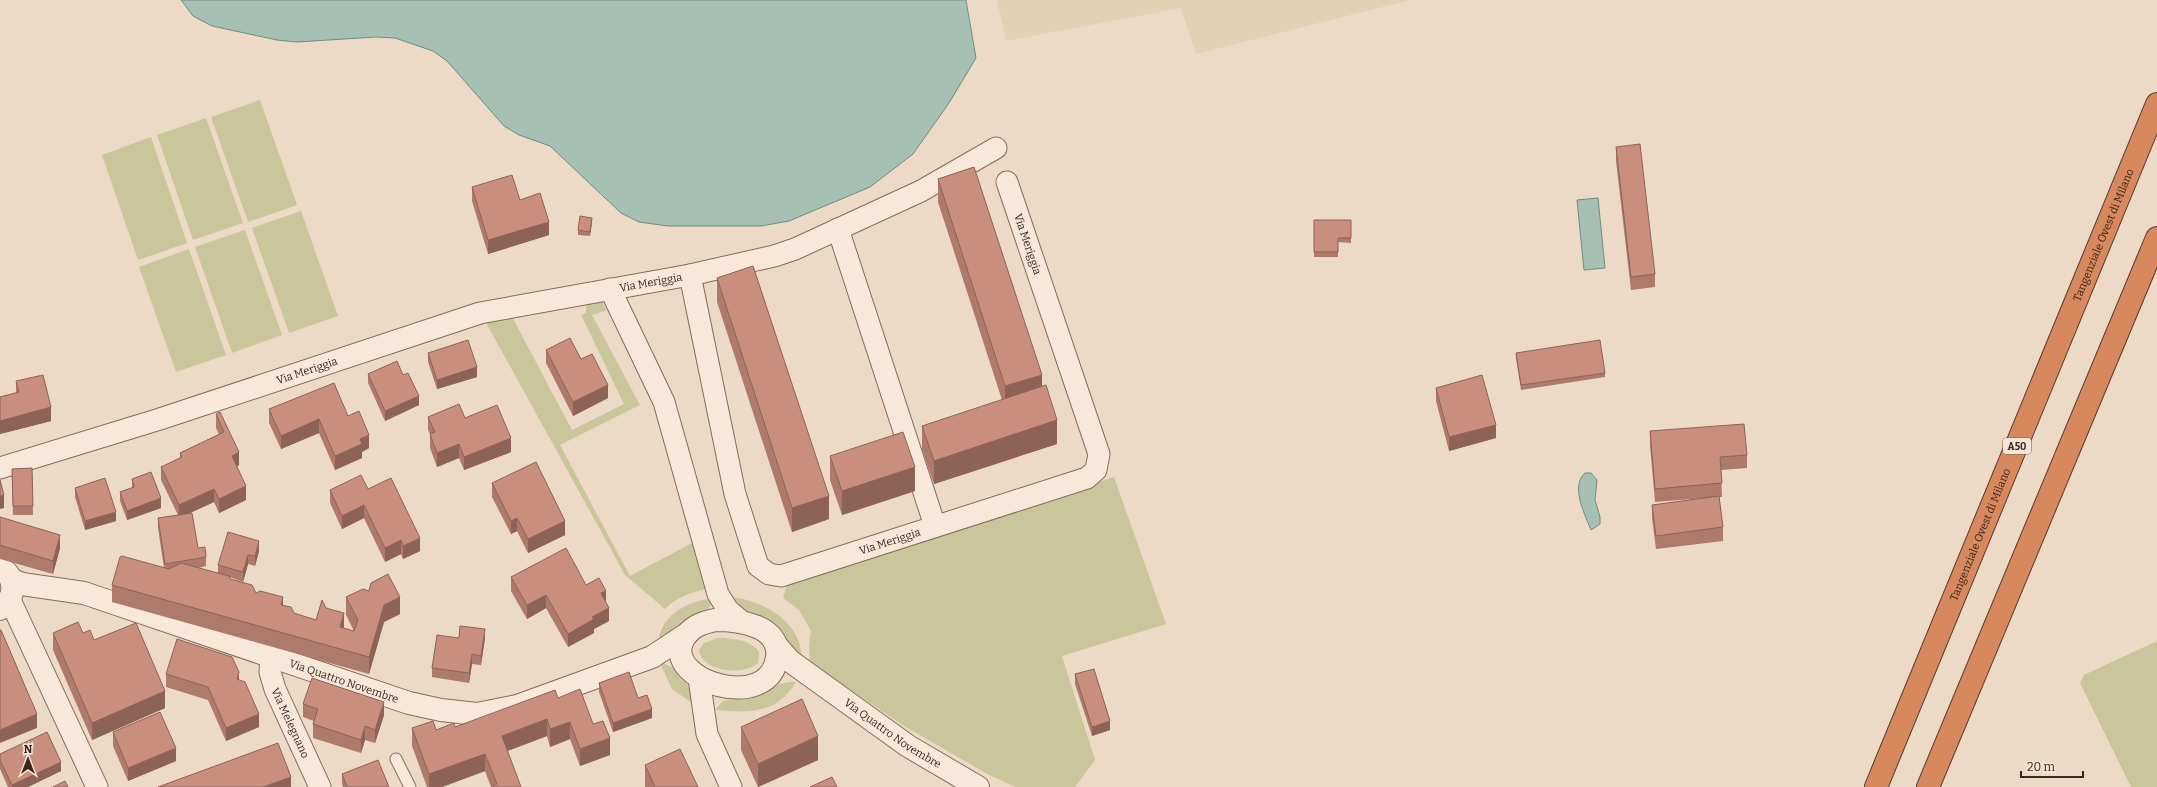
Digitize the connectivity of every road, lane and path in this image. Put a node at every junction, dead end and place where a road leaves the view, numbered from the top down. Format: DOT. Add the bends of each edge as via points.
graph roads {
  1 [pos="2157,104"];
  2 [pos="996,148"];
  3 [pos="1007,182"];
  4 [pos="838,229"];
  5 [pos="2157,238"];
  6 [pos="690,275"];
  7 [pos="610,290"];
  8 [pos="2,466"];
  9 [pos="936,526"];
  10 [pos="7,591"];
  11 [pos="718,594"];
  12 [pos="741,621"];
  13 [pos="695,628"];
  14 [pos="776,645"];
  15 [pos="271,656"];
  16 [pos="652,657"];
  17 [pos="682,660"];
  18 [pos="771,674"];
  19 [pos="809,676"];
  20 [pos="699,678"];
  21 [pos="722,686"];
  22 [pos="704,713"];
  23 [pos="396,759"];
  24 [pos="97,787"];
  25 [pos="320,787"];
  26 [pos="410,787"];
  27 [pos="732,787"];
  28 [pos="978,787"];
  29 [pos="1876,787"];
  30 [pos="1928,787"];
  1 -- 29 [label="highway, Tangenziale Ovest di Milano / A50"];
  2 -- 4 [label="street" via="921,191"];
  3 -- 9 [label="street, Via Meriggia" via="1099,454 1096,470 1087,478"];
  4 -- 6 [label="street" via="774,256"];
  4 -- 9 [label="street"];
  5 -- 30 [label="highway"];
  6 -- 7 [label="street, Via Meriggia"];
  6 -- 9 [label="street, Via Meriggia" via="735,494 758,566 769,574 781,576"];
  7 -- 8 [label="street, Via Meriggia" via="480,313 160,420"];
  7 -- 11 [label="street, Via Meriggia" via="664,402"];
  10 -- 15 [label="street, Via Quattro Novembre" via="38,587 84,593"];
  10 -- 24 [label="street"];
  11 -- 12 [label="street, Via Meriggia" via="728,610"];
  11 -- 13 [label="street" via="712,613"];
  12 -- 13 [label="street" via="715,620"];
  12 -- 14 [label="street" via="771,636"];
  13 -- 16 [label="street, Via Quattro Novembre"];
  13 -- 17 [label="street" via="682,643"];
  14 -- 18 [label="street" via="777,656"];
  14 -- 19 [label="street, Via Quattro Novembre" via="790,662"];
  15 -- 16 [label="street, Via Quattro Novembre" via="409,703 477,714 517,706"];
  15 -- 25 [label="street, Via Melegnano" via="270,672 274,690"];
  16 -- 17 [label="street, Via Quattro Novembre"];
  17 -- 20 [label="street"];
  18 -- 19 [label="street"];
  18 -- 21 [label="street" via="764,681 752,686"];
  19 -- 28 [label="street, Via Quattro Novembre" via="908,746"];
  20 -- 21 [label="street"];
  20 -- 22 [label="street"];
  21 -- 22 [label="street"];
  22 -- 27 [label="street" via="706,734"];
  23 -- 26 [label="lane"];
}
